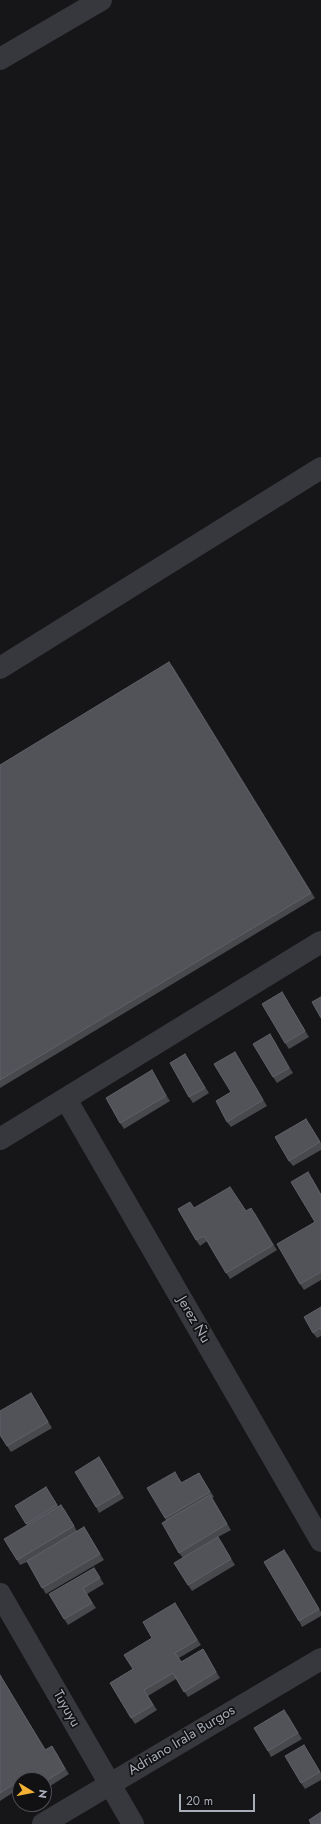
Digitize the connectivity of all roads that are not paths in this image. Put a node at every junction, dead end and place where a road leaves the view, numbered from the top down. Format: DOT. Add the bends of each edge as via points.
graph roads {
  1 [pos="101,0"];
  2 [pos="0,59"];
  3 [pos="321,468"];
  4 [pos="0,668"];
  5 [pos="321,942"];
  6 [pos="66,1099"];
  7 [pos="0,1139"];
  8 [pos="321,1541"];
  9 [pos="0,1594"];
  10 [pos="321,1659"];
  11 [pos="109,1784"];
  12 [pos="43,1824"];
  13 [pos="133,1824"];
  1 -- 2 [label="street"];
  3 -- 4 [label="street"];
  5 -- 6 [label="street"];
  6 -- 7 [label="street"];
  6 -- 8 [label="street, Jerez Ñu"];
  9 -- 11 [label="street, Tuyuyu"];
  10 -- 11 [label="street, Adriano Irala Burgos"];
  11 -- 12 [label="street, Adriano Irala Burgos"];
  11 -- 13 [label="street, Tuyuyu"];
}
